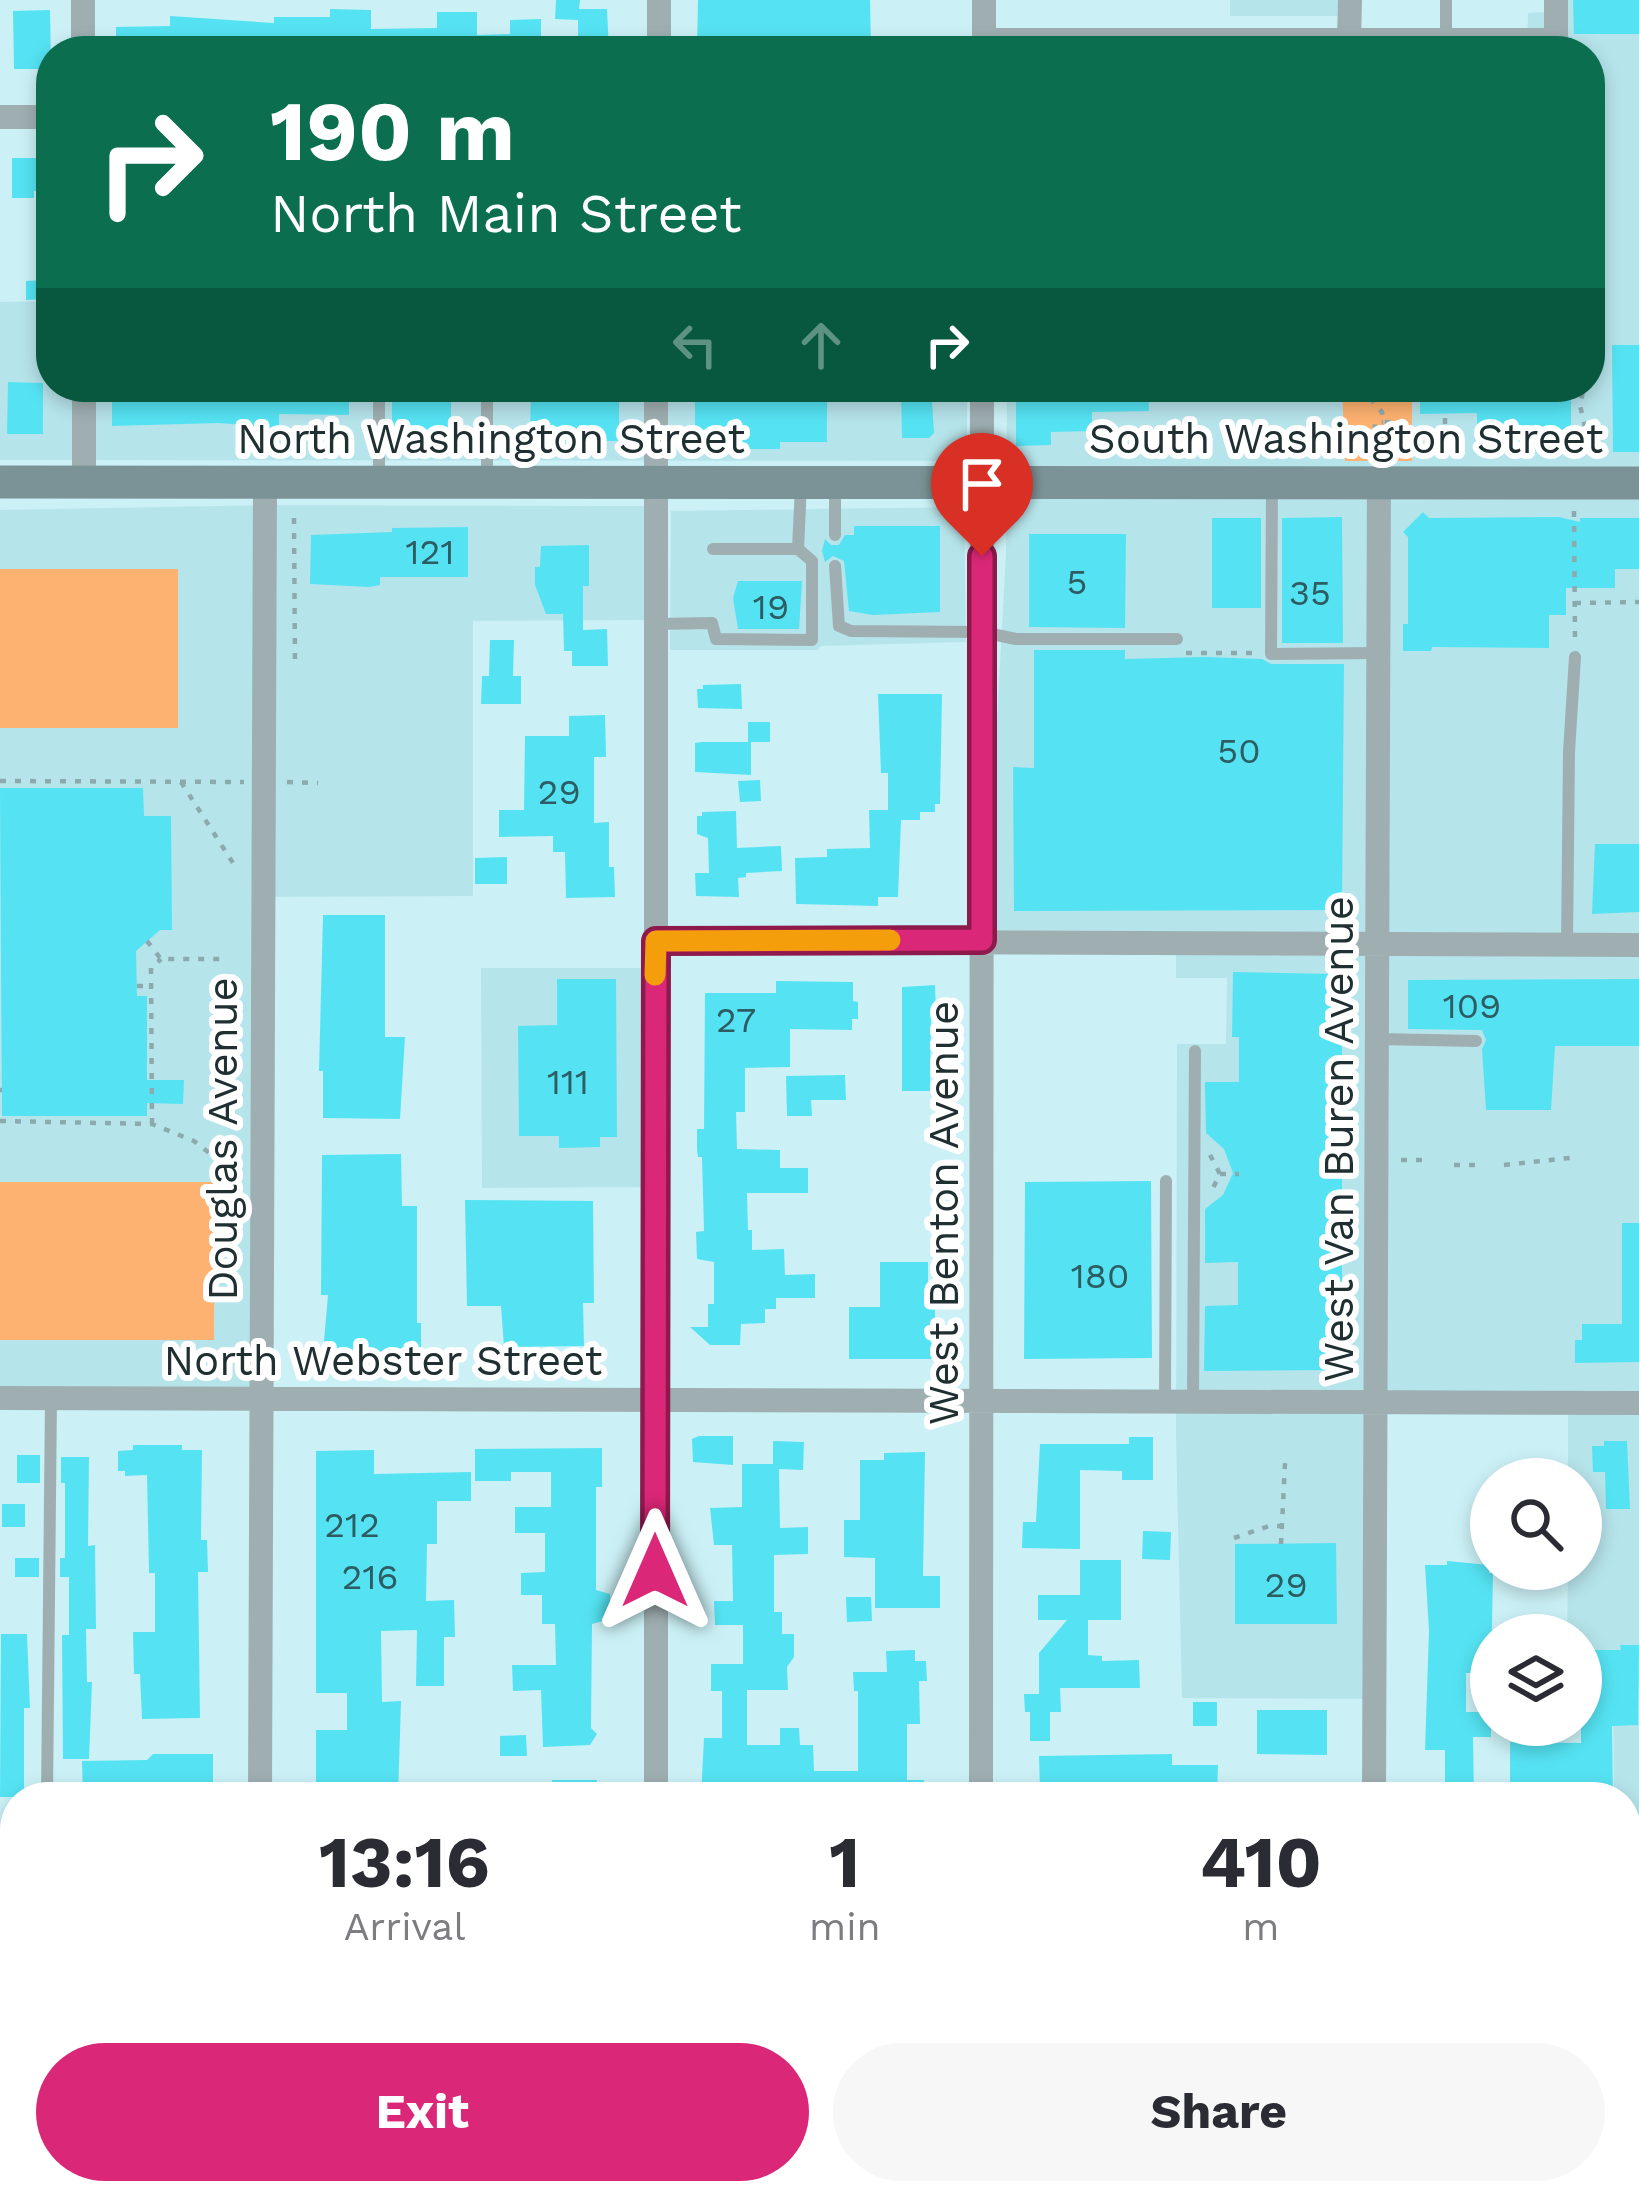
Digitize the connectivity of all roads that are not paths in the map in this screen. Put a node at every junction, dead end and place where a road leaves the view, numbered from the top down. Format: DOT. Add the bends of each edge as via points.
graph roads {
  1 [pos="83,0"];
  2 [pos="659,0"];
  3 [pos="984,0"];
  4 [pos="1350,0"];
  5 [pos="1446,0"];
  6 [pos="1556,0"];
  7 [pos="83,36"];
  8 [pos="659,36"];
  9 [pos="984,36"];
  10 [pos="1349,36"];
  11 [pos="1446,36"];
  12 [pos="1556,36"];
  13 [pos="0,117"];
  14 [pos="36,117"];
  15 [pos="84,402"];
  16 [pos="379,402"];
  17 [pos="487,402"];
  18 [pos="656,402"];
  19 [pos="982,402"];
  20 [pos="1380,470"];
  21 [pos="0,482"];
  22 [pos="84,482"];
  23 [pos="265,482"];
  24 [pos="379,482"];
  25 [pos="1272,482"];
  26 [pos="487,483"];
  27 [pos="1639,483"];
  28 [pos="656,484"];
  29 [pos="818,484"];
  30 [pos="982,484"];
  31 [pos="835,535"];
  32 [pos="713,549"];
  33 [pos="798,549"];
  34 [pos="835,566"];
  35 [pos="657,624"];
  36 [pos="982,632"];
  37 [pos="1178,639"];
  38 [pos="1378,653"];
  39 [pos="1575,657"];
  40 [pos="982,940"];
  41 [pos="656,941"];
  42 [pos="1378,944"];
  43 [pos="1567,945"];
  44 [pos="1639,945"];
  45 [pos="1378,1040"];
  46 [pos="1476,1041"];
  47 [pos="1195,1051"];
  48 [pos="1166,1181"];
  49 [pos="261,1397"];
  50 [pos="0,1398"];
  51 [pos="51,1398"];
  52 [pos="655,1401"];
  53 [pos="982,1401"];
  54 [pos="1166,1402"];
  55 [pos="1193,1402"];
  56 [pos="1376,1402"];
  57 [pos="1639,1403"];
  58 [pos="47,1782"];
  59 [pos="260,1782"];
  60 [pos="656,1782"];
  61 [pos="981,1782"];
  62 [pos="1374,1782"];
  1 -- 7 [label="street"];
  2 -- 8 [label="street"];
  3 -- 9 [label="street"];
  4 -- 10 [label="street"];
  5 -- 11 [label="lane"];
  6 -- 12 [label="street"];
  13 -- 14 [label="street"];
  15 -- 22 [label="street"];
  16 -- 24 [label="lane"];
  17 -- 26 [label="lane"];
  18 -- 28 [label="street"];
  19 -- 30 [label="street, West Benton Avenue"];
  20 -- 25 [label="main road, South Washington Street"];
  20 -- 27 [label="main road, South Washington Street" via="1574,497"];
  20 -- 38 [label="street, West Van Buren Avenue"];
  21 -- 22 [label="main road, North Washington Street"];
  22 -- 23 [label="main road, North Washington Street"];
  23 -- 24 [label="main road, North Washington Street"];
  23 -- 49 [label="street, Douglas Avenue"];
  24 -- 26 [label="main road, North Washington Street"];
  25 -- 30 [label="main road, South Washington Street"];
  25 -- 38 [label="lane" via="1271,653"];
  26 -- 28 [label="main road, North Washington Street"];
  28 -- 29 [label="main road, North Washington Street"];
  28 -- 35 [label="street"];
  29 -- 30 [label="main road, North Washington Street"];
  29 -- 31 [label="lane"];
  29 -- 33 [label="lane"];
  30 -- 36 [label="street, West Benton Avenue"];
  32 -- 33 [label="lane"];
  33 -- 35 [label="lane" via="812,561 812,640 716,639 712,623"];
  34 -- 36 [label="lane" via="838,626"];
  35 -- 41 [label="street"];
  36 -- 37 [label="lane"];
  36 -- 40 [label="street, West Benton Avenue"];
  38 -- 42 [label="street, West Van Buren Avenue"];
  39 -- 43 [label="lane"];
  40 -- 41 [label="street"];
  40 -- 42 [label="street"];
  40 -- 53 [label="street, West Benton Avenue"];
  41 -- 52 [label="street"];
  42 -- 43 [label="street"];
  42 -- 45 [label="street, West Van Buren Avenue"];
  43 -- 44 [label="street"];
  45 -- 46 [label="lane"];
  45 -- 56 [label="street, West Van Buren Avenue"];
  47 -- 55 [label="lane"];
  48 -- 54 [label="lane"];
  49 -- 51 [label="street, North Webster Street"];
  49 -- 52 [label="street, North Webster Street"];
  49 -- 59 [label="street, Douglas Avenue"];
  50 -- 51 [label="street, North Webster Street"];
  51 -- 58 [label="lane"];
  52 -- 53 [label="street, North Webster Street"];
  52 -- 60 [label="street"];
  53 -- 54 [label="street, North Webster Street"];
  53 -- 61 [label="street, West Benton Avenue"];
  54 -- 55 [label="street, North Webster Street"];
  55 -- 56 [label="street, North Webster Street"];
  56 -- 57 [label="street, North Webster Street"];
  56 -- 62 [label="street, West Van Buren Avenue"];
}
